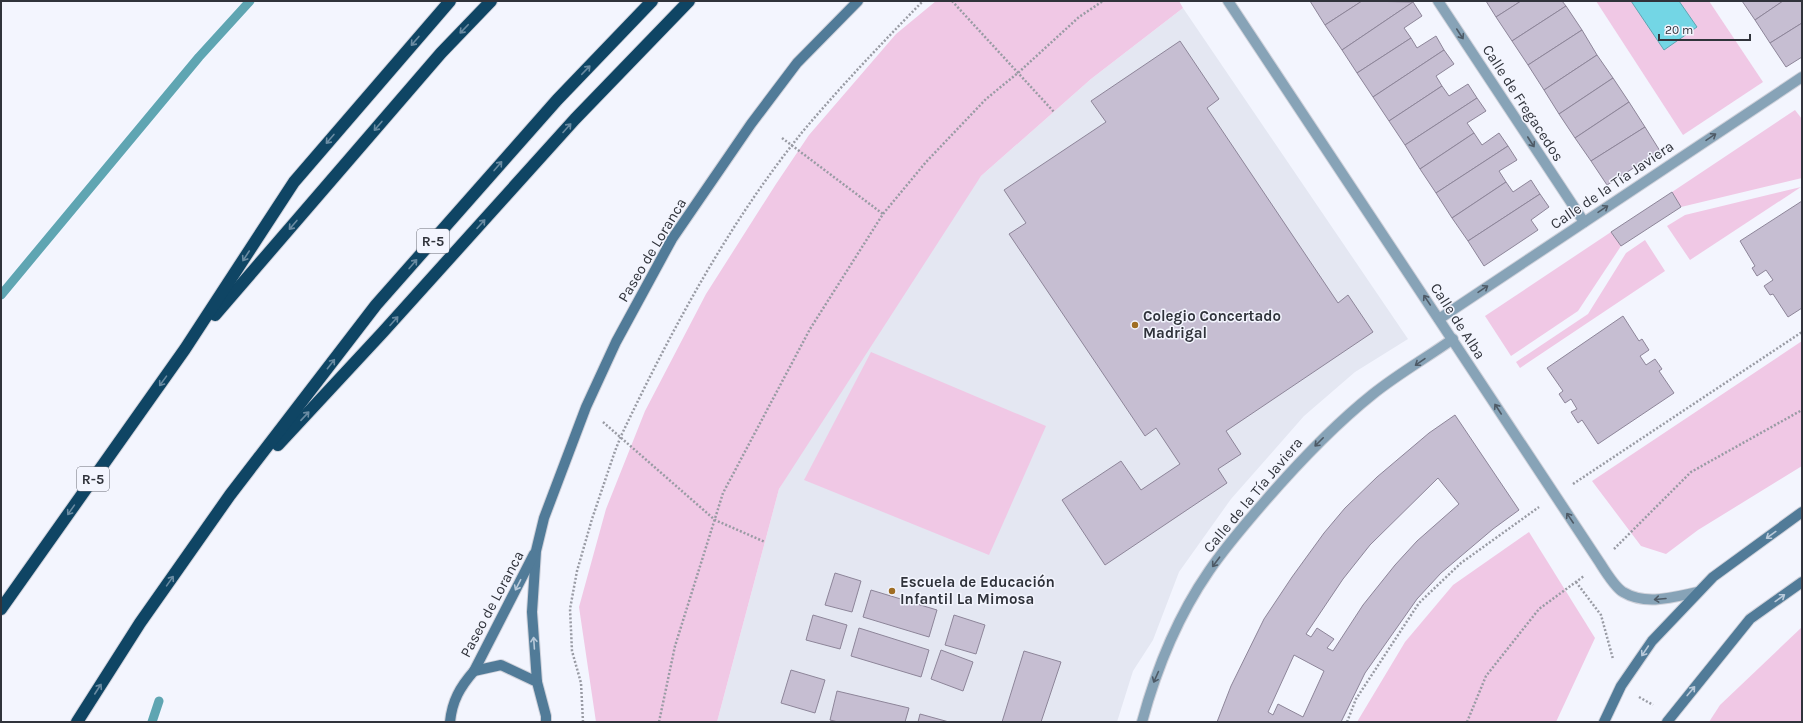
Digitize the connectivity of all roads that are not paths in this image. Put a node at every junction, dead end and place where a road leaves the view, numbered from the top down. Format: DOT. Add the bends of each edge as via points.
graph roads {
  1 [pos="450,1"];
  2 [pos="491,1"];
  3 [pos="652,1"];
  4 [pos="689,1"];
  5 [pos="858,1"];
  6 [pos="1228,1"];
  7 [pos="1438,1"];
  8 [pos="1802,77"];
  9 [pos="1584,222"];
  10 [pos="1439,319"];
  11 [pos="1453,339"];
  12 [pos="185,349"];
  13 [pos="230,495"];
  14 [pos="1802,512"];
  15 [pos="536,551"];
  16 [pos="1802,582"];
  17 [pos="1698,592"];
  18 [pos="1,609"];
  19 [pos="474,671"];
  20 [pos="537,682"];
  21 [pos="77,722"];
  22 [pos="450,722"];
  23 [pos="546,722"];
  24 [pos="1142,722"];
  25 [pos="1604,722"];
  26 [pos="1667,722"];
  1 -- 12 [label="highway, one-way" via="294,182"];
  2 -- 12 [label="highway, R-5, one-way" via="436,60"];
  13 -- 3 [label="highway, R-5, one-way" via="376,305 557,100"];
  13 -- 4 [label="highway, one-way" via="383,332 575,119"];
  5 -- 15 [label="street, Paseo de Loranca" via="797,63 751,124 672,239 616,342 586,407 544,518"];
  10 -- 6 [label="street, Calle de Alba, one-way"];
  7 -- 9 [label="street, Calle de Fregacedos, one-way"];
  9 -- 8 [label="street, Calle de la Tía Javiera, one-way"];
  10 -- 9 [label="street, Calle de la Tía Javiera, one-way"];
  10 -- 11 [label="street, Calle de Alba"];
  17 -- 11 [label="street, Calle de Alba, one-way" via="1660,599 1641,599 1622,592 1600,563"];
  11 -- 24 [label="street, Calle de la Tía Javiera, one-way" via="1374,394 1331,430 1298,463 1233,539 1208,572 1187,609 1152,686"];
  12 -- 18 [label="highway, R-5, one-way"];
  21 -- 13 [label="highway, R-5, one-way" via="140,623"];
  14 -- 17 [label="street, one-way" via="1713,577"];
  15 -- 19 [label="street, Paseo de Loranca, one-way"];
  20 -- 15 [label="street, Paseo de Loranca, one-way" via="532,612"];
  26 -- 16 [label="street, one-way" via="1750,619"];
  17 -- 25 [label="street, one-way" via="1652,641 1621,686"];
  19 -- 20 [label="street" via="501,665"];
  19 -- 22 [label="street, Paseo de Loranca" via="460,686"];
  20 -- 23 [label="street, Paseo de Loranca"];
}
